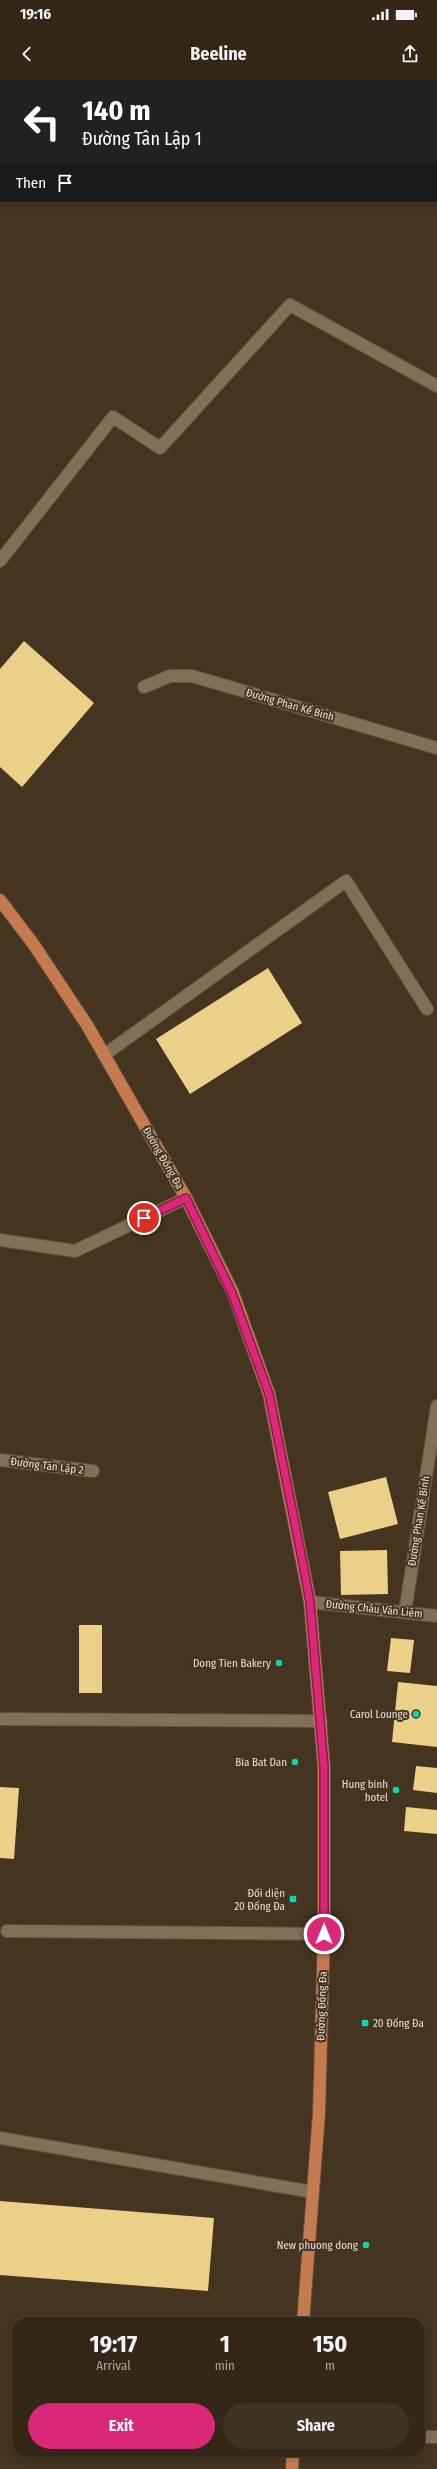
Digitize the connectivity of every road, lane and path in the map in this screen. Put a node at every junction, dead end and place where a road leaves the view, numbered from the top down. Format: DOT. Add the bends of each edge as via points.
graph roads {
  1 [pos="437,386"];
  2 [pos="0,561"];
  3 [pos="144,688"];
  4 [pos="437,748"];
  5 [pos="0,900"];
  6 [pos="427,1009"];
  7 [pos="104,1055"];
  8 [pos="186,1198"];
  9 [pos="0,1240"];
  10 [pos="437,1406"];
  11 [pos="0,1460"];
  12 [pos="93,1471"];
  13 [pos="310,1602"];
  14 [pos="405,1612"];
  15 [pos="437,1616"];
  16 [pos="0,1719"];
  17 [pos="320,1721"];
  18 [pos="7,1931"];
  19 [pos="324,1934"];
  20 [pos="0,2138"];
  21 [pos="313,2192"];
  22 [pos="303,2317"];
  23 [pos="425,2437"];
  24 [pos="437,2437"];
  25 [pos="293,2457"];
  26 [pos="292,2469"];
  1 -- 2 [label="street" via="290,305 160,448 113,417"];
  3 -- 4 [label="street, Đường Phan Kế Bính" via="170,676 192,676"];
  5 -- 7 [label="main road, Đường Đống Đa" via="88,1025"];
  6 -- 7 [label="street" via="346,881"];
  7 -- 8 [label="main road, Đường Đống Đa"];
  8 -- 9 [label="street" via="75,1251"];
  8 -- 13 [label="main road, Đường Đống Đa" via="232,1293 269,1394"];
  10 -- 14 [label="street, Đường Phan Kế Bính"];
  11 -- 12 [label="street, Đường Tân Lập 2"];
  13 -- 14 [label="street, Đường Châu Văn Liêm"];
  13 -- 17 [label="main road, Đường Đống Đa"];
  14 -- 15 [label="street, Đường Châu Văn Liêm"];
  16 -- 17 [label="street"];
  17 -- 19 [label="main road, Đường Đống Đa" via="324,1767"];
  18 -- 19 [label="street"];
  19 -- 21 [label="main road, Đường Đống Đa" via="319,2113"];
  20 -- 21 [label="street"];
  21 -- 22 [label="main road, Đường Đống Đa"];
  23 -- 24 [label="street"];
  25 -- 26 [label="main road"];
}
